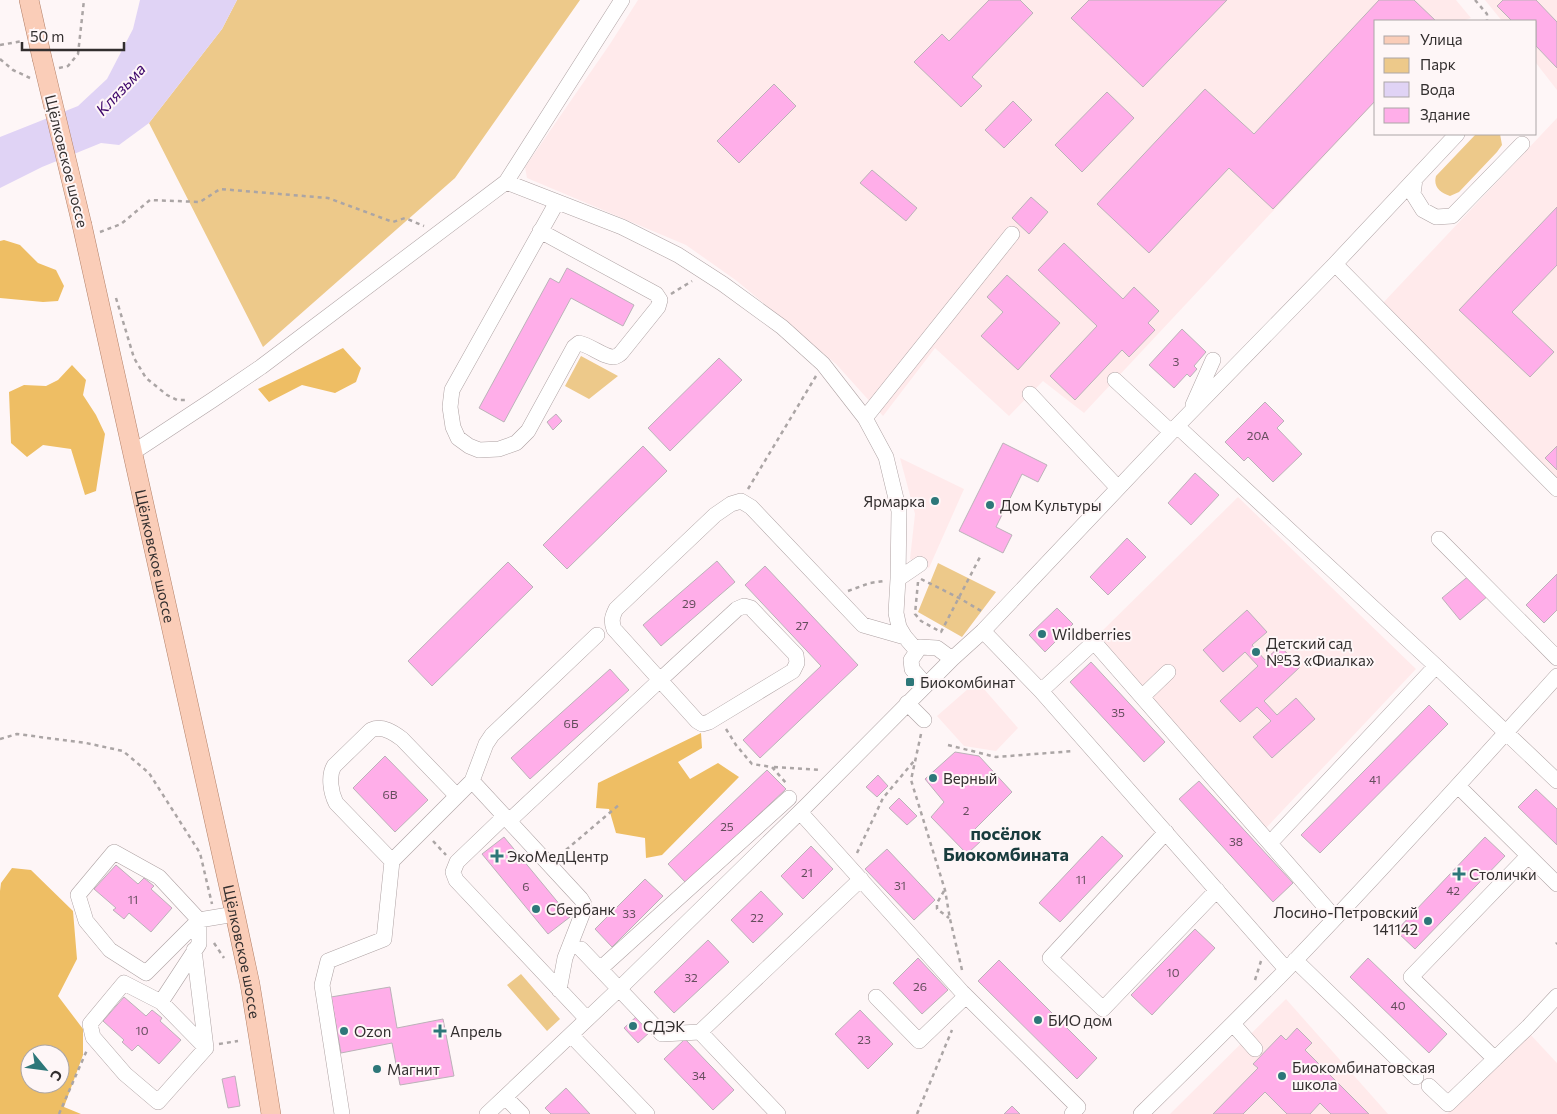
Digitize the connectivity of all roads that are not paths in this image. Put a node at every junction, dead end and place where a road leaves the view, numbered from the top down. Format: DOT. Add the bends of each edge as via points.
graph roads {
  1 [pos="29,0"];
  2 [pos="622,0"];
  3 [pos="1456,135"];
  4 [pos="1522,144"];
  5 [pos="1415,179"];
  6 [pos="506,182"];
  7 [pos="557,202"];
  8 [pos="540,231"];
  9 [pos="1012,234"];
  10 [pos="1335,264"];
  11 [pos="1213,360"];
  12 [pos="1114,380"];
  13 [pos="1030,394"];
  14 [pos="1189,414"];
  15 [pos="865,418"];
  16 [pos="1174,429"];
  17 [pos="132,453"];
  18 [pos="1118,488"];
  19 [pos="1557,488"];
  20 [pos="1439,539"];
  21 [pos="919,571"];
  22 [pos="898,579"];
  23 [pos="987,625"];
  24 [pos="597,635"];
  25 [pos="905,637"];
  26 [pos="917,651"];
  27 [pos="1557,658"];
  28 [pos="952,659"];
  29 [pos="1436,666"];
  30 [pos="1168,672"];
  31 [pos="1557,676"];
  32 [pos="660,680"];
  33 [pos="926,685"];
  34 [pos="1041,691"];
  35 [pos="1142,697"];
  36 [pos="908,704"];
  37 [pos="924,720"];
  38 [pos="1506,732"];
  39 [pos="472,781"];
  40 [pos="1557,781"];
  41 [pos="1458,786"];
  42 [pos="789,792"];
  43 [pos="457,796"];
  44 [pos="800,812"];
  45 [pos="507,819"];
  46 [pos="1166,832"];
  47 [pos="1270,843"];
  48 [pos="1528,856"];
  49 [pos="392,861"];
  50 [pos="856,873"];
  51 [pos="1557,884"];
  52 [pos="1216,890"];
  53 [pos="235,914"];
  54 [pos="1335,918"];
  55 [pos="199,920"];
  56 [pos="581,949"];
  57 [pos="194,950"];
  58 [pos="1291,965"];
  59 [pos="600,969"];
  60 [pos="619,989"];
  61 [pos="559,990"];
  62 [pos="964,994"];
  63 [pos="1557,996"];
  64 [pos="876,997"];
  65 [pos="161,1002"];
  66 [pos="587,1019"];
  67 [pos="1234,1024"];
  68 [pos="700,1032"];
  69 [pos="571,1034"];
  70 [pos="206,1048"];
  71 [pos="1255,1049"];
  72 [pos="1495,1059"];
  73 [pos="1416,1077"];
  74 [pos="1429,1086"];
  75 [pos="505,1096"];
  76 [pos="271,1114"];
  77 [pos="342,1114"];
  78 [pos="487,1114"];
  79 [pos="522,1114"];
  80 [pos="648,1114"];
  81 [pos="778,1114"];
  82 [pos="1072,1114"];
  83 [pos="1141,1114"];
  1 -- 17 [label="main road, Щёлковское шоссе, bridge" via="89,229"];
  2 -- 6 [label="street"];
  3 -- 5 [label="street"];
  4 -- 5 [label="street" via="1452,216 1436,217 1422,210 1413,194"];
  5 -- 10 [label="street"];
  6 -- 7 [label="street"];
  6 -- 17 [label="street" via="260,367"];
  7 -- 8 [label="street"];
  7 -- 15 [label="street" via="622,227 709,268 723,284 823,364"];
  8 -- 8 [label="street" via="452,390 450,407 458,438 480,450 516,443 528,431 574,347 585,344 615,357 652,315 660,300 656,294"];
  9 -- 15 [label="street"];
  10 -- 14 [label="street"];
  10 -- 19 [label="street"];
  11 -- 14 [label="street"];
  12 -- 16 [label="street"];
  13 -- 18 [label="street"];
  14 -- 16 [label="street"];
  15 -- 22 [label="street" via="886,457 899,511"];
  16 -- 18 [label="street"];
  16 -- 29 [label="street"];
  17 -- 53 [label="main road, Щёлковское шоссе"];
  18 -- 23 [label="street"];
  20 -- 27 [label="street"];
  21 -- 22 [label="street"];
  22 -- 25 [label="street" via="896,613"];
  23 -- 28 [label="street"];
  23 -- 34 [label="street"];
  24 -- 39 [label="street" via="492,735"];
  25 -- 26 [label="street"];
  25 -- 32 [label="street" via="863,625 751,507 741,502 731,504 715,515 616,609 612,617 614,629"];
  26 -- 28 [label="street" via="920,648 937,648"];
  26 -- 33 [label="street" via="911,660 912,669"];
  28 -- 33 [label="street"];
  29 -- 38 [label="street"];
  29 -- 47 [label="street"];
  30 -- 35 [label="street"];
  31 -- 38 [label="street"];
  32 -- 32 [label="street" via="702,724 793,671 798,663 796,656 751,608 744,606"];
  32 -- 45 [label="street"];
  33 -- 36 [label="street"];
  34 -- 35 [label="street" via="1094,642"];
  34 -- 46 [label="street"];
  35 -- 47 [label="street"];
  36 -- 37 [label="street"];
  36 -- 44 [label="street"];
  38 -- 40 [label="street"];
  38 -- 41 [label="street"];
  39 -- 43 [label="street"];
  39 -- 45 [label="street"];
  41 -- 48 [label="street"];
  41 -- 54 [label="street"];
  42 -- 59 [label="street"];
  43 -- 49 [label="street"];
  43 -- 49 [label="street" via="402,739 381,728 371,730 334,766 330,776 336,803"];
  44 -- 50 [label="street"];
  44 -- 60 [label="street"];
  45 -- 61 [label="street" via="584,904 565,958"];
  45 -- 61 [label="street" via="457,862 453,872 456,880"];
  46 -- 52 [label="street"];
  46 -- 52 [label="street" via="1050,958 1103,1009"];
  47 -- 54 [label="street"];
  48 -- 51 [label="street"];
  48 -- 72 [label="street" via="1412,977"];
  49 -- 77 [label="street" via="384,939 328,961 322,985"];
  50 -- 62 [label="street"];
  50 -- 68 [label="street"];
  52 -- 58 [label="street"];
  53 -- 55 [label="street"];
  53 -- 76 [label="main road, Щёлковское шоссе"];
  54 -- 58 [label="street"];
  55 -- 55 [label="street" via="146,973 110,950 86,921 78,894 114,852 160,876"];
  55 -- 57 [label="street" via="199,944"];
  56 -- 59 [label="street"];
  57 -- 65 [label="street"];
  57 -- 70 [label="street"];
  58 -- 67 [label="street"];
  58 -- 73 [label="street"];
  59 -- 60 [label="street"];
  60 -- 66 [label="street"];
  60 -- 68 [label="street" via="662,1034"];
  61 -- 66 [label="street"];
  62 -- 64 [label="street" via="919,1041"];
  62 -- 82 [label="street" via="1078,1107"];
  63 -- 72 [label="street"];
  65 -- 70 [label="street"];
  65 -- 70 [label="street" via="124,983 90,1024 93,1038 125,1074 158,1102"];
  66 -- 69 [label="street"];
  67 -- 71 [label="street"];
  67 -- 83 [label="street"];
  68 -- 81 [label="street"];
  69 -- 75 [label="street"];
  69 -- 80 [label="street"];
  72 -- 74 [label="street" via="1448,1104"];
  75 -- 78 [label="street"];
  75 -- 79 [label="street"];
}
